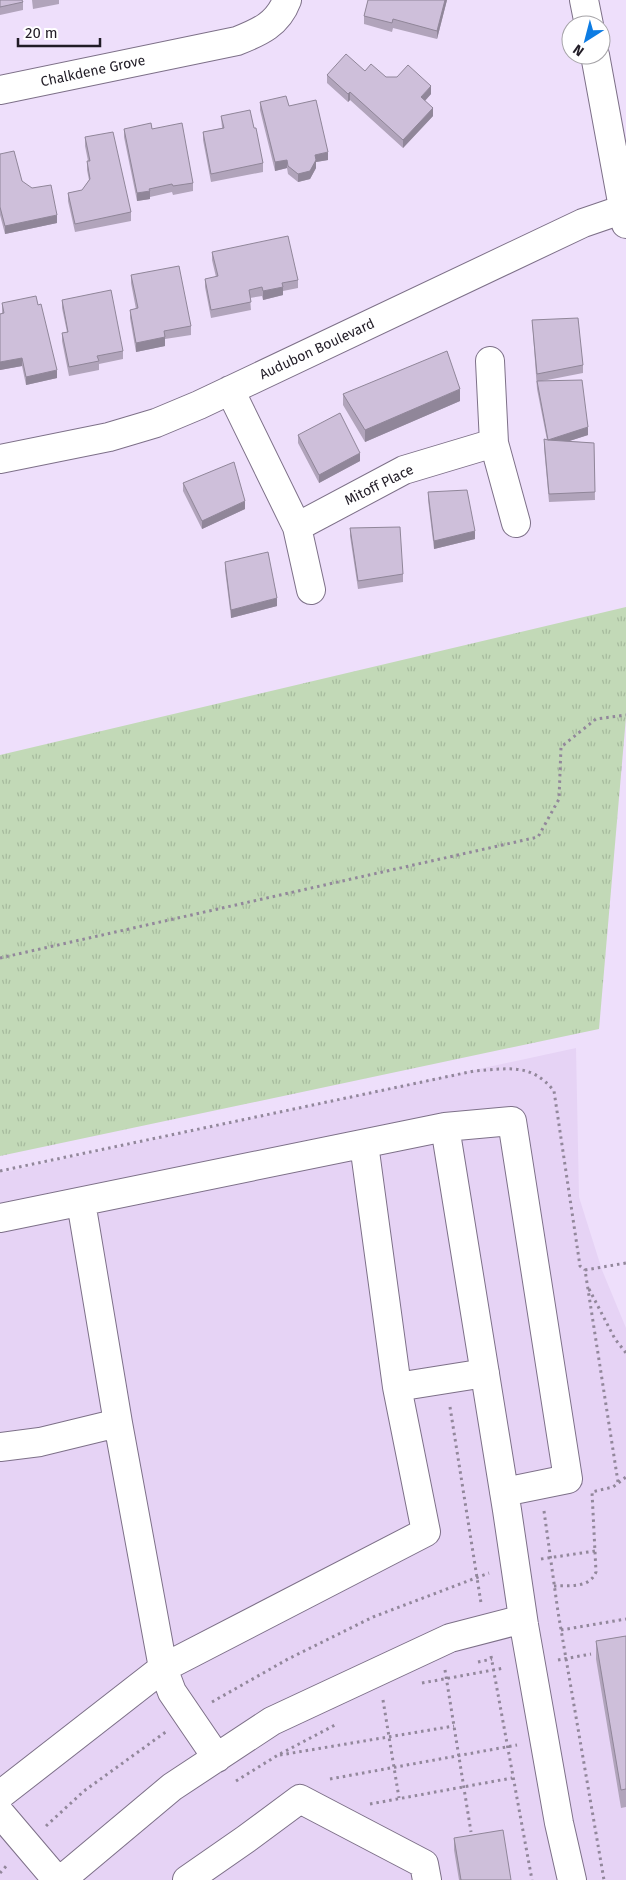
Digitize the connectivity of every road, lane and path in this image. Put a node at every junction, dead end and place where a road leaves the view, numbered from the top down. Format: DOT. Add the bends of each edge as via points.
graph roads {
  1 [pos="287,0"];
  2 [pos="584,0"];
  3 [pos="587,15"];
  4 [pos="597,65"];
  5 [pos="0,90"];
  6 [pos="625,216"];
  7 [pos="490,361"];
  8 [pos="230,390"];
  9 [pos="494,443"];
  10 [pos="0,460"];
  11 [pos="516,523"];
  12 [pos="297,526"];
  13 [pos="311,590"];
  14 [pos="626,715"];
  15 [pos="0,958"];
  16 [pos="445,1127"];
  17 [pos="364,1144"];
  18 [pos="81,1202"];
  19 [pos="0,1218"];
  20 [pos="626,1263"];
  21 [pos="587,1286"];
  22 [pos="626,1353"];
  23 [pos="485,1373"];
  24 [pos="397,1388"];
  25 [pos="118,1423"];
  26 [pos="0,1447"];
  27 [pos="626,1477"];
  28 [pos="618,1482"];
  29 [pos="541,1484"];
  30 [pos="504,1492"];
  31 [pos="595,1551"];
  32 [pos="549,1558"];
  33 [pos="515,1564"];
  34 [pos="554,1586"];
  35 [pos="523,1619"];
  36 [pos="626,1619"];
  37 [pos="561,1630"];
  38 [pos="591,1654"];
  39 [pos="492,1659"];
  40 [pos="566,1659"];
  41 [pos="473,1662"];
  42 [pos="531,1664"];
  43 [pos="445,1667"];
  44 [pos="163,1668"];
  45 [pos="447,1679"];
  46 [pos="415,1686"];
  47 [pos="391,1696"];
  48 [pos="189,1716"];
  49 [pos="339,1723"];
  50 [pos="454,1726"];
  51 [pos="579,1734"];
  52 [pos="389,1737"];
  53 [pos="545,1740"];
  54 [pos="278,1755"];
  55 [pos="459,1756"];
  56 [pos="216,1758"];
  57 [pos="394,1767"];
  58 [pos="512,1778"];
  59 [pos="330,1779"];
  60 [pos="228,1786"];
  61 [pos="464,1786"];
  62 [pos="0,1795"];
  63 [pos="400,1798"];
  64 [pos="365,1804"];
  65 [pos="0,1813"];
  66 [pos="471,1832"];
  67 [pos="26,1844"];
  68 [pos="57,1880"];
  69 [pos="61,1880"];
  70 [pos="187,1880"];
  71 [pos="427,1880"];
  72 [pos="572,1880"];
  73 [pos="604,1880"];
  1 -- 5 [label="street, Chalkdene Grove" via="280,15 270,25 237,41"];
  2 -- 3 [label="street"];
  4 -- 6 [label="street"];
  6 -- 8 [label="street, Audubon Boulevard" via="583,223"];
  7 -- 9 [label="street"];
  8 -- 10 [label="street, Audubon Boulevard" via="156,423 109,437"];
  8 -- 12 [label="street"];
  9 -- 11 [label="street"];
  9 -- 12 [label="street, Mitoff Place" via="404,470"];
  12 -- 13 [label="street"];
  14 -- 15 [label="path" via="596,719 561,747 559,799 538,837"];
  16 -- 17 [label="street"];
  16 -- 23 [label="street"];
  16 -- 29 [label="street" via="512,1121 568,1478"];
  17 -- 18 [label="street"];
  17 -- 24 [label="street"];
  18 -- 19 [label="street"];
  18 -- 25 [label="street"];
  20 -- 21 [label="path" via="585,1270"];
  21 -- 22 [label="path"];
  21 -- 28 [label="path"];
  23 -- 24 [label="street"];
  23 -- 30 [label="street"];
  24 -- 44 [label="street" via="426,1532"];
  25 -- 26 [label="street" via="40,1442"];
  25 -- 44 [label="street"];
  27 -- 28 [label="path"];
  28 -- 31 [label="path" via="612,1487 592,1492"];
  29 -- 30 [label="street"];
  29 -- 32 [label="path"];
  30 -- 33 [label="street"];
  31 -- 32 [label="path"];
  31 -- 34 [label="path" via="596,1572 590,1581 581,1585"];
  32 -- 33 [label="path"];
  32 -- 34 [label="path"];
  33 -- 35 [label="street"];
  33 -- 48 [label="path" via="373,1617 288,1659"];
  34 -- 37 [label="path"];
  35 -- 42 [label="street"];
  35 -- 56 [label="street" via="450,1638 272,1721"];
  36 -- 37 [label="path"];
  37 -- 40 [label="path"];
  38 -- 40 [label="path"];
  39 -- 41 [label="path"];
  40 -- 42 [label="path"];
  40 -- 51 [label="path"];
  42 -- 45 [label="path"];
  42 -- 53 [label="street"];
  43 -- 45 [label="path"];
  44 -- 48 [label="street" via="172,1692"];
  44 -- 62 [label="street"];
  45 -- 46 [label="path"];
  45 -- 50 [label="path"];
  47 -- 52 [label="path" via="382,1700"];
  48 -- 56 [label="street"];
  48 -- 67 [label="path" via="84,1791"];
  49 -- 54 [label="path"];
  50 -- 52 [label="path"];
  50 -- 55 [label="path"];
  51 -- 53 [label="path"];
  51 -- 73 [label="path"];
  52 -- 54 [label="path"];
  52 -- 57 [label="path"];
  53 -- 55 [label="path"];
  53 -- 72 [label="street"];
  54 -- 60 [label="path"];
  55 -- 57 [label="path"];
  55 -- 61 [label="path"];
  56 -- 69 [label="street" via="172,1787"];
  57 -- 59 [label="path"];
  57 -- 63 [label="path"];
  58 -- 61 [label="path"];
  61 -- 63 [label="path"];
  61 -- 66 [label="path"];
  63 -- 64 [label="path"];
  65 -- 67 [label="street"];
  67 -- 68 [label="street"];
  70 -- 71 [label="street" via="300,1799 424,1864"];
}
